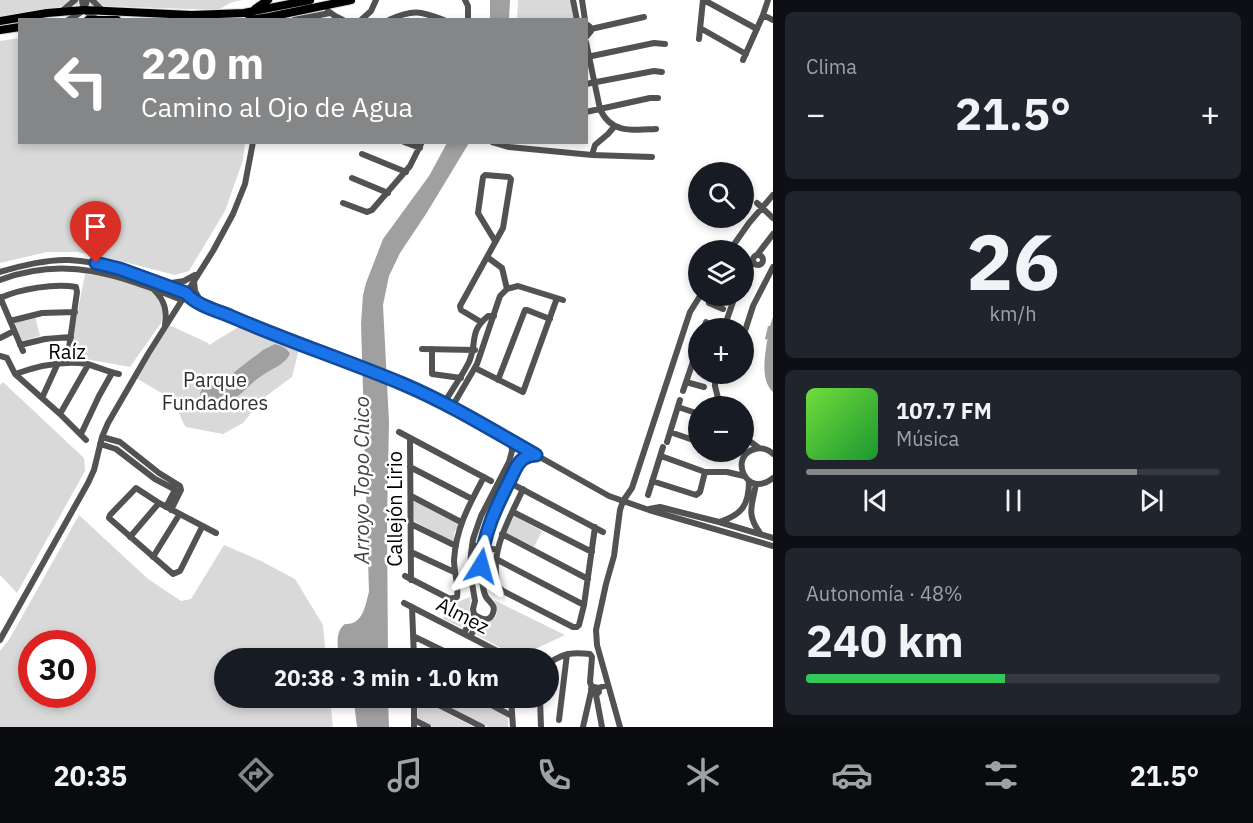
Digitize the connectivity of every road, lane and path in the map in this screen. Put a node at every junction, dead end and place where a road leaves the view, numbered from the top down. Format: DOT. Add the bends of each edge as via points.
graph roads {
  1 [pos="75,0"];
  2 [pos="82,0"];
  3 [pos="87,0"];
  4 [pos="92,0"];
  5 [pos="273,0"];
  6 [pos="281,0"];
  7 [pos="351,0"];
  8 [pos="376,0"];
  9 [pos="465,0"];
  10 [pos="573,0"];
  11 [pos="582,0"];
  12 [pos="703,0"];
  13 [pos="306,1"];
  14 [pos="766,1"];
  15 [pos="322,6"];
  16 [pos="84,10"];
  17 [pos="102,10"];
  18 [pos="62,11"];
  19 [pos="270,12"];
  20 [pos="330,13"];
  21 [pos="293,14"];
  22 [pos="763,15"];
  23 [pos="247,16"];
  24 [pos="644,17"];
  25 [pos="18,18"];
  26 [pos="19,18"];
  27 [pos="71,18"];
  28 [pos="95,18"];
  29 [pos="247,18"];
  30 [pos="339,18"];
  31 [pos="363,18"];
  32 [pos="394,18"];
  33 [pos="437,18"];
  34 [pos="468,18"];
  35 [pos="577,18"];
  36 [pos="586,18"];
  37 [pos="773,20"];
  38 [pos="0,21"];
  39 [pos="588,23"];
  40 [pos="18,27"];
  41 [pos="700,28"];
  42 [pos="757,29"];
  43 [pos="0,30"];
  44 [pos="699,39"];
  45 [pos="665,44"];
  46 [pos="588,57"];
  47 [pos="662,72"];
  48 [pos="595,82"];
  49 [pos="588,84"];
  50 [pos="658,98"];
  51 [pos="600,109"];
  52 [pos="588,112"];
  53 [pos="614,127"];
  54 [pos="656,129"];
  55 [pos="253,144"];
  56 [pos="499,144"];
  57 [pos="421,145"];
  58 [pos="362,154"];
  59 [pos="592,155"];
  60 [pos="652,158"];
  61 [pos="406,172"];
  62 [pos="352,178"];
  63 [pos="388,193"];
  64 [pos="773,195"];
  65 [pos="343,203"];
  66 [pos="759,205"];
  67 [pos="773,218"];
  68 [pos="773,234"];
  69 [pos="737,240"];
  70 [pos="495,241"];
  71 [pos="757,255"];
  72 [pos="487,257"];
  73 [pos="754,257"];
  74 [pos="754,262"];
  75 [pos="762,262"];
  76 [pos="772,268"];
  77 [pos="200,271"];
  78 [pos="0,272"];
  79 [pos="0,280"];
  80 [pos="194,281"];
  81 [pos="160,284"];
  82 [pos="153,288"];
  83 [pos="507,289"];
  84 [pos="188,296"];
  85 [pos="0,297"];
  86 [pos="182,300"];
  87 [pos="202,304"];
  88 [pos="694,306"];
  89 [pos="75,312"];
  90 [pos="494,316"];
  91 [pos="749,318"];
  92 [pos="550,320"];
  93 [pos="10,321"];
  94 [pos="481,322"];
  95 [pos="164,329"];
  96 [pos="13,330"];
  97 [pos="71,337"];
  98 [pos="1,338"];
  99 [pos="69,348"];
  100 [pos="422,349"];
  101 [pos="432,349"];
  102 [pos="474,350"];
  103 [pos="481,351"];
  104 [pos="2,356"];
  105 [pos="58,363"];
  106 [pos="88,364"];
  107 [pos="475,368"];
  108 [pos="15,374"];
  109 [pos="688,376"];
  110 [pos="460,378"];
  111 [pos="498,380"];
  112 [pos="467,381"];
  113 [pos="686,382"];
  114 [pos="704,387"];
  115 [pos="683,391"];
  116 [pos="42,398"];
  117 [pos="444,403"];
  118 [pos="452,407"];
  119 [pos="688,408"];
  120 [pos="60,414"];
  121 [pos="399,432"];
  122 [pos="670,432"];
  123 [pos="81,434"];
  124 [pos="688,438"];
  125 [pos="410,439"];
  126 [pos="86,440"];
  127 [pos="101,440"];
  128 [pos="511,441"];
  129 [pos="754,444"];
  130 [pos="759,448"];
  131 [pos="773,454"];
  132 [pos="536,455"];
  133 [pos="661,456"];
  134 [pos="509,462"];
  135 [pos="517,466"];
  136 [pos="410,467"];
  137 [pos="705,472"];
  138 [pos="744,476"];
  139 [pos="484,477"];
  140 [pos="491,481"];
  141 [pos="652,481"];
  142 [pos="771,482"];
  143 [pos="752,483"];
  144 [pos="516,486"];
  145 [pos="523,489"];
  146 [pos="648,495"];
  147 [pos="411,496"];
  148 [pos="472,500"];
  149 [pos="623,501"];
  150 [pos="159,503"];
  151 [pos="168,509"];
  152 [pos="649,510"];
  153 [pos="742,510"];
  154 [pos="513,512"];
  155 [pos="179,514"];
  156 [pos="750,514"];
  157 [pos="719,522"];
  158 [pos="411,524"];
  159 [pos="460,525"];
  160 [pos="202,527"];
  161 [pos="595,527"];
  162 [pos="603,532"];
  163 [pos="216,533"];
  164 [pos="502,534"];
  165 [pos="761,534"];
  166 [pos="458,536"];
  167 [pos="130,537"];
  168 [pos="485,538"];
  169 [pos="773,538"];
  170 [pos="474,539"];
  171 [pos="499,542"];
  172 [pos="456,546"];
  173 [pos="773,546"];
  174 [pos="483,548"];
  175 [pos="497,550"];
  176 [pos="411,552"];
  177 [pos="592,552"];
  178 [pos="153,557"];
  179 [pos="496,559"];
  180 [pos="454,572"];
  181 [pos="588,579"];
  182 [pos="404,603"];
  183 [pos="584,605"];
  184 [pos="412,607"];
  185 [pos="477,616"];
  186 [pos="467,635"];
  187 [pos="413,636"];
  188 [pos="0,640"];
  189 [pos="414,648"];
  190 [pos="438,648"];
  191 [pos="491,648"];
  192 [pos="567,654"];
  193 [pos="559,658"];
  194 [pos="609,688"];
  195 [pos="595,691"];
  196 [pos="445,708"];
  197 [pos="497,708"];
  198 [pos="512,708"];
  199 [pos="540,708"];
  200 [pos="512,716"];
  201 [pos="559,720"];
  202 [pos="414,723"];
  203 [pos="428,727"];
  204 [pos="482,727"];
  205 [pos="513,727"];
  206 [pos="541,727"];
  207 [pos="583,727"];
  208 [pos="602,727"];
  209 [pos="620,727"];
  1 -- 18 [label="street"];
  2 -- 16 [label="street"];
  3 -- 16 [label="street"];
  4 -- 17 [label="street"];
  5 -- 19 [label="street"];
  6 -- 21 [label="main road"];
  7 -- 15 [label="main road"];
  8 -- 31 [label="street"];
  9 -- 34 [label="street"];
  10 -- 35 [label="street"];
  11 -- 36 [label="street"];
  12 -- 41 [label="street"];
  12 -- 42 [label="street"];
  13 -- 19 [label="main road"];
  13 -- 21 [label="main road"];
  14 -- 22 [label="street"];
  15 -- 20 [label="street"];
  15 -- 21 [label="main road"];
  16 -- 17 [label="main road"];
  16 -- 18 [label="main road"];
  16 -- 27 [label="street"];
  16 -- 28 [label="street"];
  17 -- 23 [label="main road"];
  18 -- 26 [label="main road"];
  19 -- 21 [label="main road"];
  19 -- 23 [label="main road"];
  19 -- 23 [label="main road" via="257,8"];
  19 -- 29 [label="main road"];
  20 -- 21 [label="street"];
  20 -- 30 [label="street"];
  22 -- 37 [label="street"];
  22 -- 42 [label="street"];
  24 -- 39 [label="street"];
  25 -- 38 [label="main road"];
  32 -- 33 [label="street" via="417,12"];
  40 -- 43 [label="main road"];
  41 -- 42 [label="street" via="745,57"];
  41 -- 44 [label="street"];
  45 -- 46 [label="street"];
  46 -- 48 [label="street"];
  47 -- 48 [label="street"];
  48 -- 49 [label="street"];
  48 -- 51 [label="street"];
  50 -- 51 [label="street"];
  51 -- 52 [label="street"];
  51 -- 53 [label="street"];
  53 -- 54 [label="street"];
  53 -- 59 [label="street"];
  55 -- 77 [label="street" via="239,199"];
  56 -- 59 [label="street"];
  57 -- 61 [label="street"];
  58 -- 61 [label="street"];
  59 -- 60 [label="street"];
  61 -- 63 [label="street"];
  62 -- 63 [label="street"];
  63 -- 65 [label="street" via="369,212"];
  64 -- 66 [label="street"];
  66 -- 67 [label="street"];
  66 -- 69 [label="street"];
  68 -- 71 [label="street"];
  70 -- 70 [label="street" via="478,213 485,175 511,179 504,224"];
  70 -- 72 [label="street"];
  71 -- 73 [label="street"];
  71 -- 75 [label="street" via="762,256"];
  72 -- 83 [label="street" via="502,268"];
  72 -- 94 [label="street" via="460,306"];
  74 -- 75 [label="street"];
  75 -- 76 [label="street"];
  76 -- 91 [label="street"];
  77 -- 80 [label="street"];
  77 -- 81 [label="street" via="184,281"];
  78 -- 81 [label="street" via="67,260 109,266"];
  79 -- 82 [label="street" via="32,271 84,269"];
  80 -- 84 [label="street"];
  80 -- 87 [label="street"];
  81 -- 84 [label="street"];
  82 -- 86 [label="street"];
  82 -- 95 [label="street" via="165,304"];
  83 -- 90 [label="street" via="500,296"];
  83 -- 92 [label="street" via="521,286 560,299"];
  84 -- 86 [label="street"];
  84 -- 87 [label="street"];
  85 -- 89 [label="street" via="74,286"];
  85 -- 93 [label="street"];
  86 -- 95 [label="street"];
  87 -- 117 [label="street"];
  88 -- 149 [label="street" via="632,488"];
  89 -- 93 [label="street" via="42,313"];
  89 -- 97 [label="street"];
  90 -- 94 [label="street"];
  90 -- 103 [label="street"];
  92 -- 111 [label="street" via="525,310"];
  92 -- 111 [label="street" via="525,391"];
  93 -- 96 [label="street"];
  94 -- 102 [label="street" via="476,329"];
  95 -- 127 [label="street"];
  96 -- 97 [label="street" via="21,348 45,339"];
  96 -- 98 [label="street"];
  97 -- 99 [label="street"];
  100 -- 101 [label="street"];
  101 -- 102 [label="street"];
  101 -- 110 [label="street" via="432,374"];
  102 -- 103 [label="street"];
  102 -- 110 [label="street"];
  103 -- 107 [label="street"];
  104 -- 108 [label="street"];
  105 -- 106 [label="street, Raíz"];
  105 -- 108 [label="street, Raíz"];
  105 -- 116 [label="street"];
  106 -- 120 [label="street"];
  106 -- 123 [label="street, Raíz" via="116,374 95,404"];
  107 -- 111 [label="street"];
  107 -- 112 [label="street"];
  108 -- 116 [label="street"];
  109 -- 113 [label="street"];
  110 -- 112 [label="street"];
  110 -- 117 [label="street"];
  112 -- 118 [label="street"];
  113 -- 114 [label="street"];
  113 -- 115 [label="street"];
  116 -- 120 [label="street"];
  117 -- 118 [label="street"];
  118 -- 128 [label="street"];
  119 -- 122 [label="street" via="679,404"];
  120 -- 123 [label="street"];
  121 -- 125 [label="street"];
  122 -- 124 [label="street"];
  122 -- 133 [label="street"];
  123 -- 126 [label="street"];
  125 -- 136 [label="street, Callejón Lirio"];
  125 -- 139 [label="street"];
  127 -- 151 [label="street" via="120,442 180,486"];
  127 -- 188 [label="street" via="88,483"];
  128 -- 132 [label="street"];
  128 -- 134 [label="street"];
  129 -- 130 [label="street"];
  130 -- 131 [label="street"];
  130 -- 138 [label="street" via="749,451 742,460"];
  132 -- 135 [label="street" via="529,455"];
  132 -- 149 [label="street" via="599,492"];
  133 -- 137 [label="street"];
  133 -- 141 [label="street"];
  134 -- 135 [label="street"];
  134 -- 170 [label="street" via="481,516"];
  135 -- 168 [label="street"];
  136 -- 147 [label="street, Callejón Lirio"];
  136 -- 148 [label="street"];
  137 -- 138 [label="street"];
  137 -- 141 [label="street" via="696,495"];
  138 -- 143 [label="street"];
  139 -- 140 [label="street"];
  139 -- 148 [label="street"];
  141 -- 146 [label="street"];
  142 -- 143 [label="street"];
  143 -- 153 [label="street"];
  143 -- 156 [label="street"];
  144 -- 145 [label="street"];
  145 -- 154 [label="street"];
  145 -- 161 [label="street"];
  147 -- 158 [label="street, Callejón Lirio"];
  147 -- 159 [label="street"];
  148 -- 159 [label="street"];
  149 -- 152 [label="street"];
  149 -- 194 [label="street" via="596,630"];
  150 -- 151 [label="street"];
  150 -- 167 [label="street"];
  150 -- 167 [label="street" via="136,488 110,515"];
  151 -- 155 [label="street"];
  152 -- 157 [label="street" via="660,507"];
  152 -- 173 [label="street"];
  153 -- 156 [label="street"];
  153 -- 157 [label="street"];
  154 -- 164 [label="street"];
  154 -- 177 [label="street"];
  155 -- 160 [label="street"];
  155 -- 178 [label="street"];
  156 -- 165 [label="street"];
  157 -- 165 [label="street"];
  158 -- 172 [label="street"];
  158 -- 176 [label="street, Callejón Lirio"];
  159 -- 166 [label="street"];
  159 -- 170 [label="street"];
  160 -- 163 [label="street"];
  160 -- 178 [label="street" via="178,573 173,574"];
  161 -- 162 [label="street"];
  161 -- 177 [label="street"];
  164 -- 171 [label="street"];
  164 -- 181 [label="street"];
  165 -- 169 [label="street"];
  166 -- 170 [label="street"];
  166 -- 172 [label="street"];
  167 -- 178 [label="street"];
  168 -- 171 [label="street"];
  168 -- 174 [label="street"];
  170 -- 174 [label="street"];
  170 -- 185 [label="street" via="470,571"];
  171 -- 175 [label="street"];
  172 -- 180 [label="street"];
  174 -- 175 [label="street"];
  174 -- 185 [label="street" via="483,587 494,610 488,619"];
  175 -- 179 [label="street"];
  176 -- 180 [label="street"];
  176 -- 180 [label="street, Callejón Lirio" via="408,578 450,599 458,595"];
  177 -- 181 [label="street"];
  179 -- 183 [label="street"];
  179 -- 183 [label="street" via="498,584 503,591 573,627 579,625"];
  181 -- 183 [label="street"];
  182 -- 184 [label="street, Almez"];
  184 -- 186 [label="street, Almez"];
  184 -- 187 [label="street"];
  185 -- 186 [label="street"];
  186 -- 191 [label="street, Almez"];
  187 -- 189 [label="street"];
  187 -- 190 [label="street"];
  192 -- 193 [label="street"];
  192 -- 195 [label="street" via="591,654 590,682"];
  192 -- 201 [label="street"];
  194 -- 195 [label="street"];
  194 -- 209 [label="street"];
  195 -- 207 [label="street"];
  195 -- 208 [label="street"];
  196 -- 204 [label="street"];
  197 -- 200 [label="street"];
  198 -- 200 [label="street"];
  199 -- 206 [label="street"];
  200 -- 205 [label="street"];
  202 -- 203 [label="street"];
}
